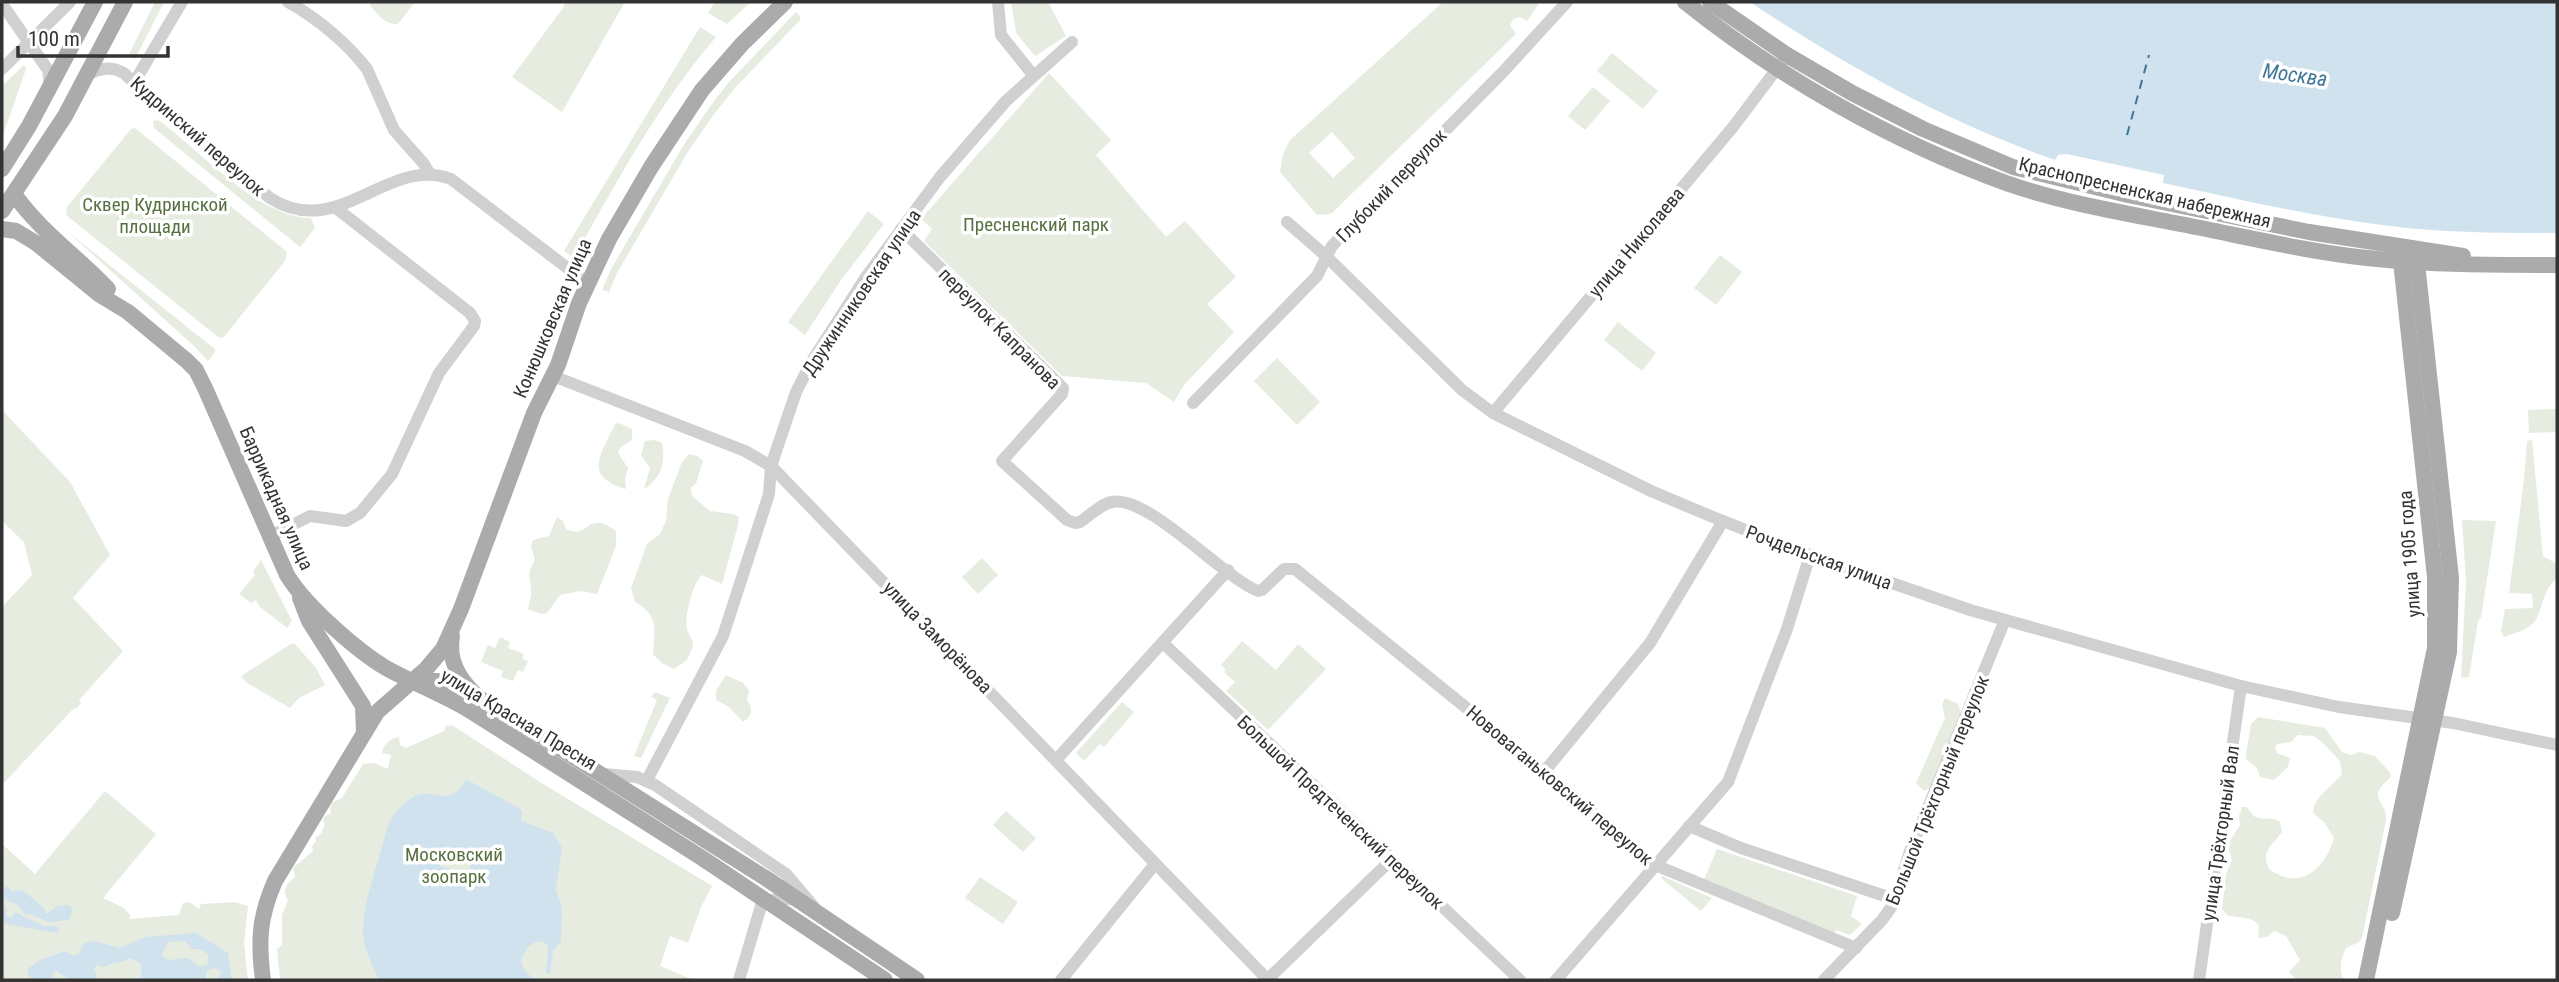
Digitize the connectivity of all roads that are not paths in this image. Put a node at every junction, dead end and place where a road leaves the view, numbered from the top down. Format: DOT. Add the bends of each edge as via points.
graph roads {
  1 [pos="70,2"];
  2 [pos="95,2"];
  3 [pos="125,2"];
  4 [pos="182,2"];
  5 [pos="288,2"];
  6 [pos="785,2"];
  7 [pos="998,2"];
  8 [pos="1567,2"];
  9 [pos="1685,2"];
  10 [pos="1710,2"];
  11 [pos="2,4"];
  12 [pos="11,16"];
  13 [pos="45,26"];
  14 [pos="28,41"];
  15 [pos="1072,42"];
  16 [pos="1787,55"];
  17 [pos="2,69"];
  18 [pos="1777,69"];
  19 [pos="1033,75"];
  20 [pos="86,76"];
  21 [pos="135,81"];
  22 [pos="50,85"];
  23 [pos="2,169"];
  24 [pos="429,173"];
  25 [pos="14,194"];
  26 [pos="336,208"];
  27 [pos="2,211"];
  28 [pos="1287,222"];
  29 [pos="2,229"];
  30 [pos="901,229"];
  31 [pos="2408,255"];
  32 [pos="1326,257"];
  33 [pos="2557,265"];
  34 [pos="587,283"];
  35 [pos="128,312"];
  36 [pos="552,376"];
  37 [pos="1193,403"];
  38 [pos="1493,413"];
  39 [pos="771,466"];
  40 [pos="1723,521"];
  41 [pos="269,537"];
  42 [pos="1810,555"];
  43 [pos="1228,570"];
  44 [pos="296,590"];
  45 [pos="2005,620"];
  46 [pos="454,627"];
  47 [pos="1163,643"];
  48 [pos="413,680"];
  49 [pos="2241,685"];
  50 [pos="481,699"];
  51 [pos="2427,720"];
  52 [pos="364,734"];
  53 [pos="2557,745"];
  54 [pos="1056,760"];
  55 [pos="1544,772"];
  56 [pos="600,773"];
  57 [pos="647,780"];
  58 [pos="1689,826"];
  59 [pos="1391,860"];
  60 [pos="1155,864"];
  61 [pos="1656,865"];
  62 [pos="1894,899"];
  63 [pos="767,901"];
  64 [pos="799,901"];
  65 [pos="824,918"];
  66 [pos="1856,948"];
  67 [pos="263,980"];
  68 [pos="739,980"];
  69 [pos="885,980"];
  70 [pos="917,980"];
  71 [pos="1061,980"];
  72 [pos="1267,980"];
  73 [pos="1520,980"];
  74 [pos="1556,980"];
  75 [pos="1824,980"];
  76 [pos="2199,980"];
  77 [pos="2366,980"];
  78 [pos="2377,980"];
  1 -- 13 [label="street"];
  2 -- 22 [label="main road"];
  3 -- 20 [label="main road"];
  4 -- 21 [label="street"];
  5 -- 24 [label="street" via="361,61 394,130"];
  6 -- 34 [label="main road, Конюшковская улица" via="702,90 633,197"];
  7 -- 19 [label="street" via="1001,36"];
  8 -- 32 [label="street, Глубокий переулок" via="1341,236"];
  9 -- 18 [label="main road, Краснопресненская набережная"];
  10 -- 16 [label="main road, Краснопресненская набережная"];
  11 -- 12 [label="street"];
  12 -- 13 [label="street" via="34,28"];
  12 -- 14 [label="street"];
  13 -- 14 [label="street"];
  14 -- 17 [label="street"];
  14 -- 22 [label="street" via="48,69"];
  15 -- 19 [label="street, Дружинниковская улица"];
  16 -- 18 [label="street, улица Николаева"];
  16 -- 31 [label="main road, Краснопресненская набережная" via="1923,129 2013,167"];
  18 -- 31 [label="main road, Краснопресненская набережная" via="1916,145 2009,184 2124,213 2308,249"];
  18 -- 38 [label="street, улица Николаева"];
  19 -- 30 [label="street, Дружинниковская улица" via="1006,101"];
  20 -- 21 [label="street, Кудринский переулок" via="114,69"];
  20 -- 25 [label="main road"];
  21 -- 26 [label="street, Кудринский переулок" via="158,107 279,204 307,211"];
  22 -- 23 [label="main road"];
  24 -- 26 [label="street, Кудринский переулок"];
  24 -- 34 [label="street" via="463,186"];
  25 -- 27 [label="main road"];
  25 -- 35 [label="main road, Баррикадная улица" via="29,216"];
  26 -- 41 [label="street" via="475,321 438,377 388,479 355,518 310,516"];
  28 -- 32 [label="street, Рочдельская улица"];
  29 -- 35 [label="main road, Баррикадная улица" via="36,243"];
  30 -- 39 [label="street, Дружинниковская улица" via="808,368"];
  30 -- 43 [label="street, переулок Капранова" via="1063,388 1002,461 1071,522 1080,522 1111,502 1125,503 1152,515"];
  31 -- 33 [label="main road, Краснопресненская набережная"];
  31 -- 51 [label="main road, улица 1905 года" via="2451,578 2449,652"];
  32 -- 37 [label="street, Глубокий переулок" via="1317,276"];
  32 -- 38 [label="street, Рочдельская улица" via="1462,390"];
  34 -- 36 [label="main road, Конюшковская улица"];
  35 -- 41 [label="main road, Баррикадная улица" via="196,370"];
  36 -- 39 [label="street, улица Заморёнова" via="745,451"];
  36 -- 46 [label="main road, Конюшковская улица"];
  38 -- 40 [label="street, Рочдельская улица"];
  39 -- 54 [label="street, улица Заморёнова"];
  39 -- 57 [label="street, Дружинниковская улица" via="769,494 723,635"];
  40 -- 42 [label="street, Рочдельская улица"];
  40 -- 55 [label="street" via="1650,643"];
  41 -- 44 [label="main road, Баррикадная улица"];
  42 -- 45 [label="street, Рочдельская улица"];
  42 -- 58 [label="street" via="1731,778"];
  43 -- 47 [label="street"];
  43 -- 55 [label="street, Нововаганьковский переулок" via="1258,591 1284,569 1295,569"];
  44 -- 48 [label="main road, Баррикадная улица" via="373,659"];
  44 -- 52 [label="main road" via="309,621 363,706"];
  45 -- 49 [label="street, Рочдельская улица"];
  45 -- 62 [label="street, Большой Трёхгорный переулок"];
  46 -- 48 [label="main road, Конюшковская улица" via="439,655"];
  46 -- 50 [label="main road" via="454,666"];
  47 -- 54 [label="street"];
  47 -- 59 [label="street, Большой Предтеченский переулок"];
  48 -- 50 [label="main road, улица Красная Пресня" via="437,681"];
  48 -- 52 [label="main road, Конюшковская улица" via="383,705"];
  48 -- 63 [label="main road, улица Красная Пресня" via="469,710"];
  49 -- 51 [label="street, Рочдельская улица"];
  49 -- 76 [label="street, улица Трёхгорный Вал"];
  50 -- 56 [label="main road, улица Красная Пресня"];
  51 -- 53 [label="street, Рочдельская улица"];
  51 -- 77 [label="main road, улица 1905 года"];
  51 -- 78 [label="main road, улица 1905 года"];
  52 -- 67 [label="main road, Конюшковская улица" via="268,897 259,944"];
  54 -- 60 [label="street, улица Заморёнова"];
  55 -- 61 [label="street, Нововаганьковский переулок"];
  56 -- 57 [label="street"];
  56 -- 64 [label="main road, улица Красная Пресня"];
  57 -- 65 [label="street" via="786,874"];
  58 -- 61 [label="street"];
  58 -- 62 [label="street"];
  59 -- 72 [label="street"];
  59 -- 73 [label="street, Большой Предтеченский переулок"];
  60 -- 71 [label="street"];
  60 -- 72 [label="street, улица Заморёнова"];
  61 -- 66 [label="street, Нововаганьковский переулок"];
  61 -- 74 [label="street"];
  62 -- 66 [label="street, Большой Трёхгорный переулок" via="1889,912"];
  63 -- 64 [label="street"];
  63 -- 68 [label="street" via="757,914"];
  63 -- 69 [label="main road, улица Красная Пресня"];
  64 -- 65 [label="main road, улица Красная Пресня"];
  65 -- 70 [label="main road, улица Красная Пресня"];
  66 -- 75 [label="street, Большой Трёхгорный переулок"];
}
